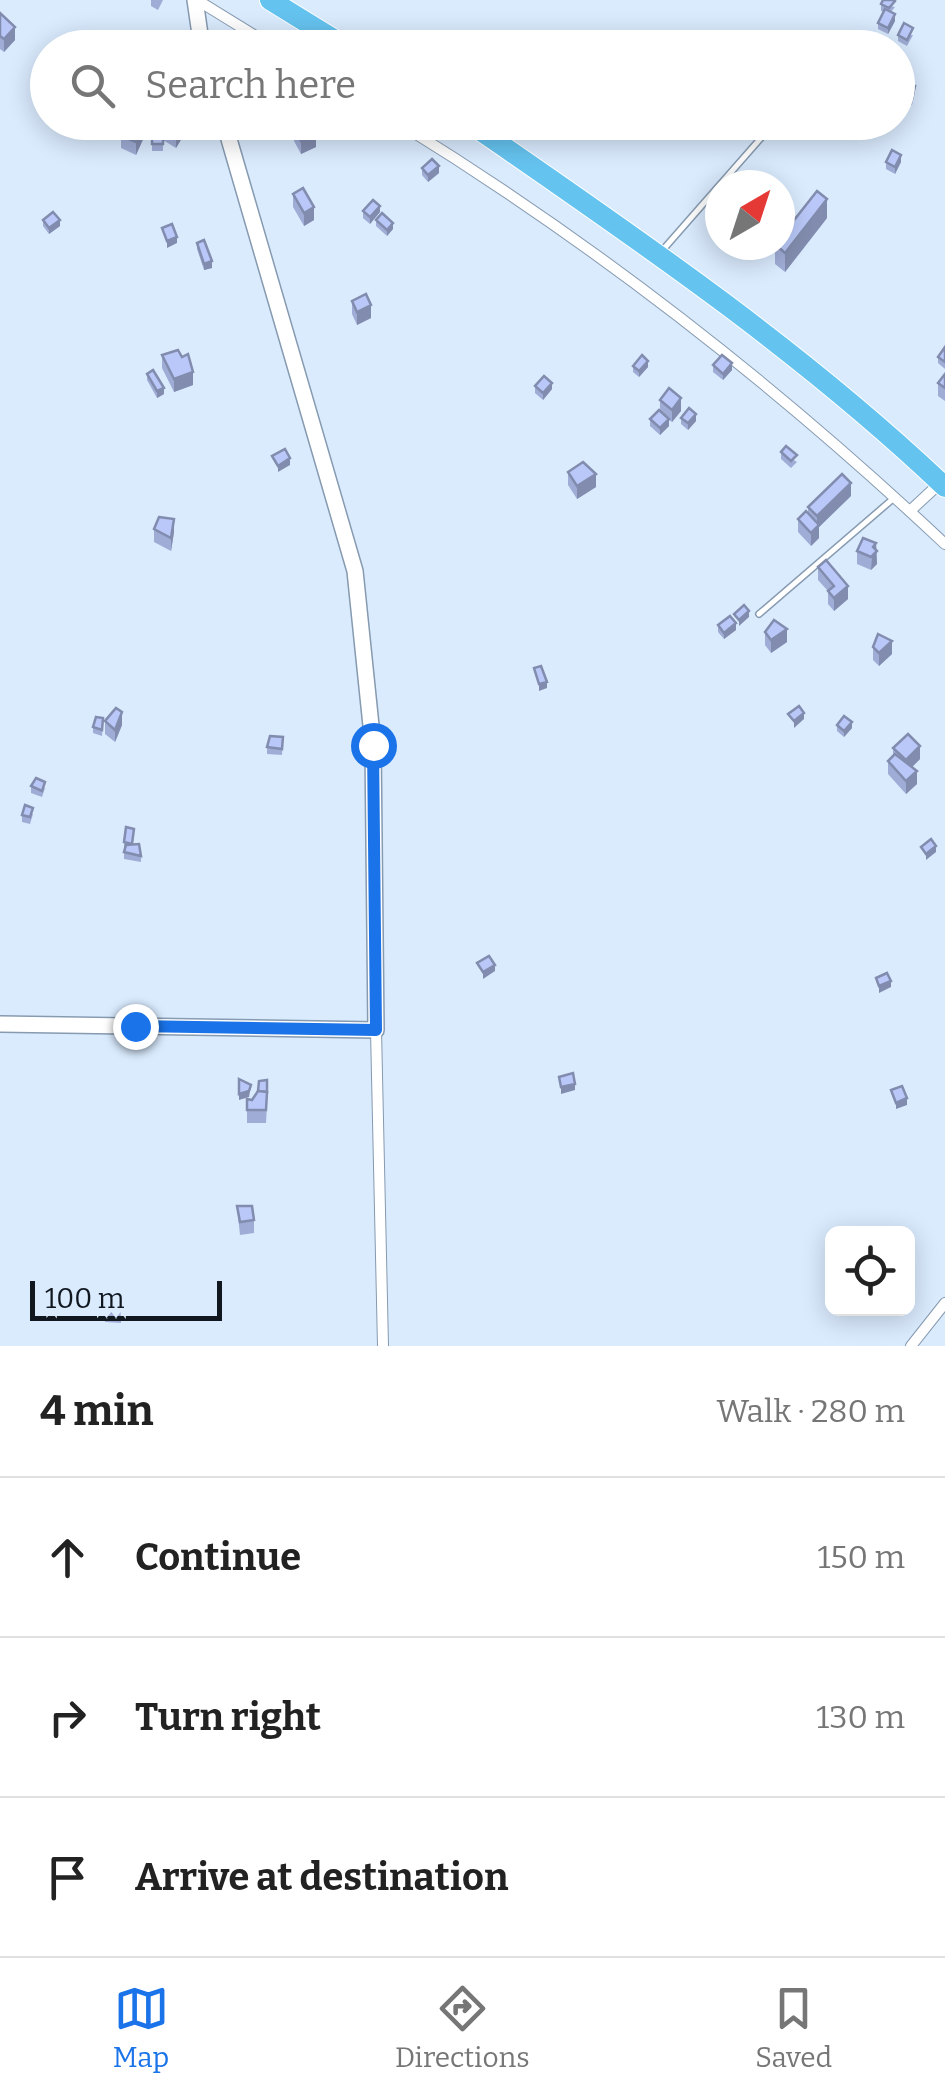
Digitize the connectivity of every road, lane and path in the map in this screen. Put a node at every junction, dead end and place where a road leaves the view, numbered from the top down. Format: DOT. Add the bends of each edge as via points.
graph roads {
  1 [pos="196,0"];
  2 [pos="270,0"];
  3 [pos="200,30"];
  4 [pos="245,30"];
  5 [pos="319,30"];
  6 [pos="229,140"];
  7 [pos="425,140"];
  8 [pos="494,140"];
  9 [pos="759,140"];
  10 [pos="659,254"];
  11 [pos="943,485"];
  12 [pos="894,498"];
  13 [pos="910,511"];
  14 [pos="945,544"];
  15 [pos="759,614"];
  16 [pos="0,1024"];
  17 [pos="376,1030"];
  18 [pos="945,1303"];
  19 [pos="382,1346"];
  20 [pos="910,1346"];
  1 -- 3 [label="street"];
  1 -- 4 [label="street"];
  2 -- 5 [label="highway"];
  6 -- 17 [label="street" via="355,572 373,745"];
  7 -- 12 [label="street" via="557,224"];
  8 -- 10 [label="highway"];
  9 -- 10 [label="lane"];
  10 -- 11 [label="highway"];
  11 -- 13 [label="street"];
  12 -- 13 [label="street"];
  12 -- 15 [label="lane"];
  13 -- 14 [label="street"];
  16 -- 17 [label="street"];
  17 -- 19 [label="street"];
  18 -- 20 [label="street"];
}
